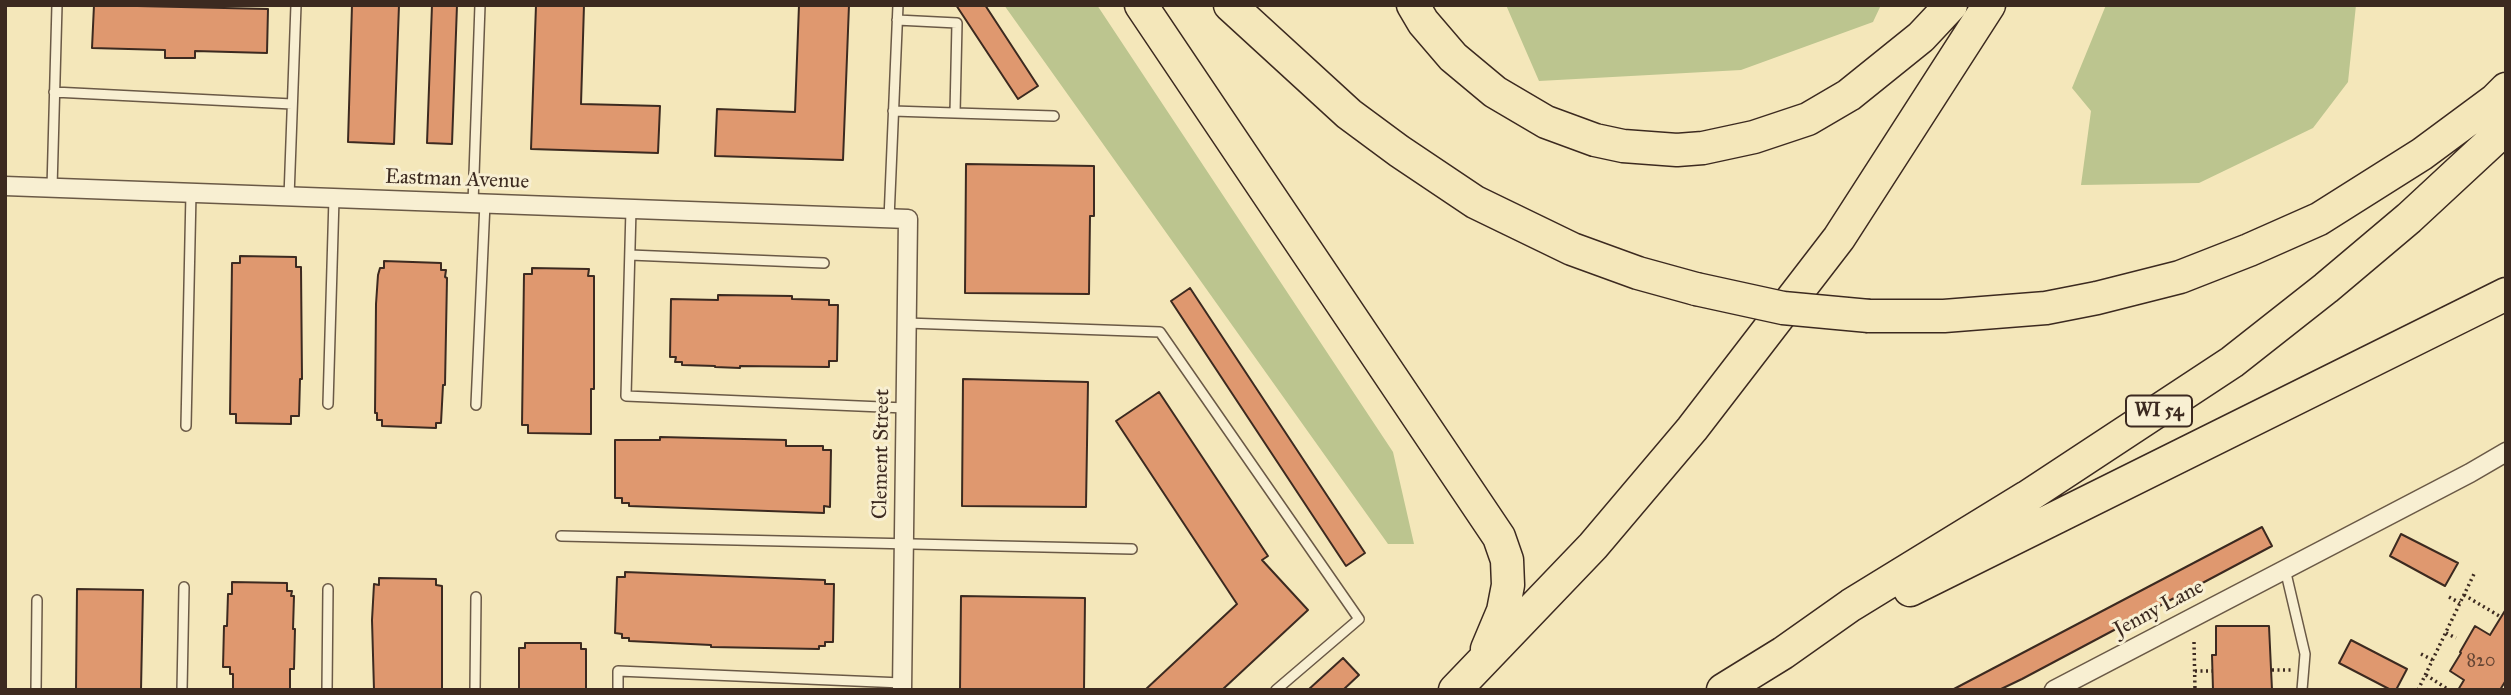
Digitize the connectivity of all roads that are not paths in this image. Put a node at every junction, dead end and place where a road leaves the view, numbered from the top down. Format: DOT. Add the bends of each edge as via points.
graph roads {
  1 [pos="57,5"];
  2 [pos="296,5"];
  3 [pos="480,5"];
  4 [pos="898,5"];
  5 [pos="1141,5"];
  6 [pos="1230,5"];
  7 [pos="1413,5"];
  8 [pos="1951,5"];
  9 [pos="1989,5"];
  10 [pos="897,20"];
  11 [pos="2506,89"];
  12 [pos="54,92"];
  13 [pos="292,104"];
  14 [pos="893,111"];
  15 [pos="955,114"];
  16 [pos="1054,116"];
  17 [pos="2506,128"];
  18 [pos="5,186"];
  19 [pos="52,188"];
  20 [pos="191,193"];
  21 [pos="289,197"];
  22 [pos="334,198"];
  23 [pos="479,203"];
  24 [pos="631,209"];
  25 [pos="889,219"];
  26 [pos="908,219"];
  27 [pos="630,255"];
  28 [pos="824,263"];
  29 [pos="2506,294"];
  30 [pos="907,323"];
  31 [pos="328,404"];
  32 [pos="476,405"];
  33 [pos="905,408"];
  34 [pos="186,426"];
  35 [pos="2506,452"];
  36 [pos="561,536"];
  37 [pos="904,543"];
  38 [pos="1132,549"];
  39 [pos="2285,569"];
  40 [pos="184,587"];
  41 [pos="328,589"];
  42 [pos="476,597"];
  43 [pos="37,600"];
  44 [pos="1783,653"];
  45 [pos="1478,666"];
  46 [pos="902,687"];
  47 [pos="36,690"];
  48 [pos="182,690"];
  49 [pos="327,690"];
  50 [pos="475,690"];
  51 [pos="618,690"];
  52 [pos="1276,690"];
  53 [pos="1455,690"];
  54 [pos="1723,690"];
  55 [pos="2054,690"];
  56 [pos="2302,690"];
  1 -- 12 [label="lane"];
  2 -- 13 [label="lane"];
  3 -- 23 [label="lane"];
  4 -- 10 [label="lane"];
  5 -- 45 [label="highway" via="1499,537 1507,560 1507,593"];
  6 -- 11 [label="highway, bridge" via="1349,114 1475,202 1572,249 1638,273 1783,308 1868,316 2046,308 2179,278 2319,219 2422,154"];
  7 -- 8 [label="highway" via="1454,57 1495,92 1546,122 1623,146 1677,150 1754,137 1808,119 1849,95 1921,37"];
  9 -- 45 [label="highway" via="1839,238 1692,429 1593,546"];
  10 -- 14 [label="lane"];
  10 -- 15 [label="lane" via="957,23"];
  12 -- 13 [label="lane"];
  12 -- 19 [label="lane"];
  13 -- 21 [label="lane"];
  14 -- 15 [label="lane"];
  14 -- 25 [label="lane"];
  15 -- 16 [label="lane"];
  17 -- 44 [label="highway, WI 54" via="2388,236 2232,362"];
  18 -- 19 [label="street, Eastman Avenue"];
  19 -- 20 [label="street, Eastman Avenue"];
  20 -- 21 [label="street, Eastman Avenue"];
  20 -- 34 [label="lane"];
  21 -- 22 [label="street, Eastman Avenue"];
  22 -- 23 [label="street, Eastman Avenue"];
  22 -- 31 [label="lane"];
  23 -- 24 [label="street, Eastman Avenue"];
  23 -- 32 [label="lane"];
  24 -- 25 [label="street, Eastman Avenue"];
  24 -- 27 [label="lane"];
  25 -- 26 [label="street, Eastman Avenue"];
  26 -- 30 [label="street, Clement Street"];
  27 -- 28 [label="lane"];
  27 -- 33 [label="lane" via="626,397"];
  29 -- 44 [label="highway"];
  30 -- 33 [label="street, Clement Street"];
  30 -- 52 [label="lane" via="1160,332 1360,619"];
  33 -- 37 [label="street, Clement Street"];
  35 -- 39 [label="street, Jenny Lane"];
  36 -- 37 [label="lane"];
  37 -- 38 [label="lane"];
  37 -- 46 [label="street, Clement Street"];
  39 -- 55 [label="street, Jenny Lane"];
  39 -- 56 [label="lane" via="2305,654"];
  40 -- 48 [label="lane"];
  41 -- 49 [label="lane"];
  42 -- 50 [label="lane"];
  43 -- 47 [label="lane"];
  44 -- 54 [label="highway, WI 54"];
  45 -- 53 [label="highway"];
  46 -- 51 [label="lane" via="618,671"];
}
